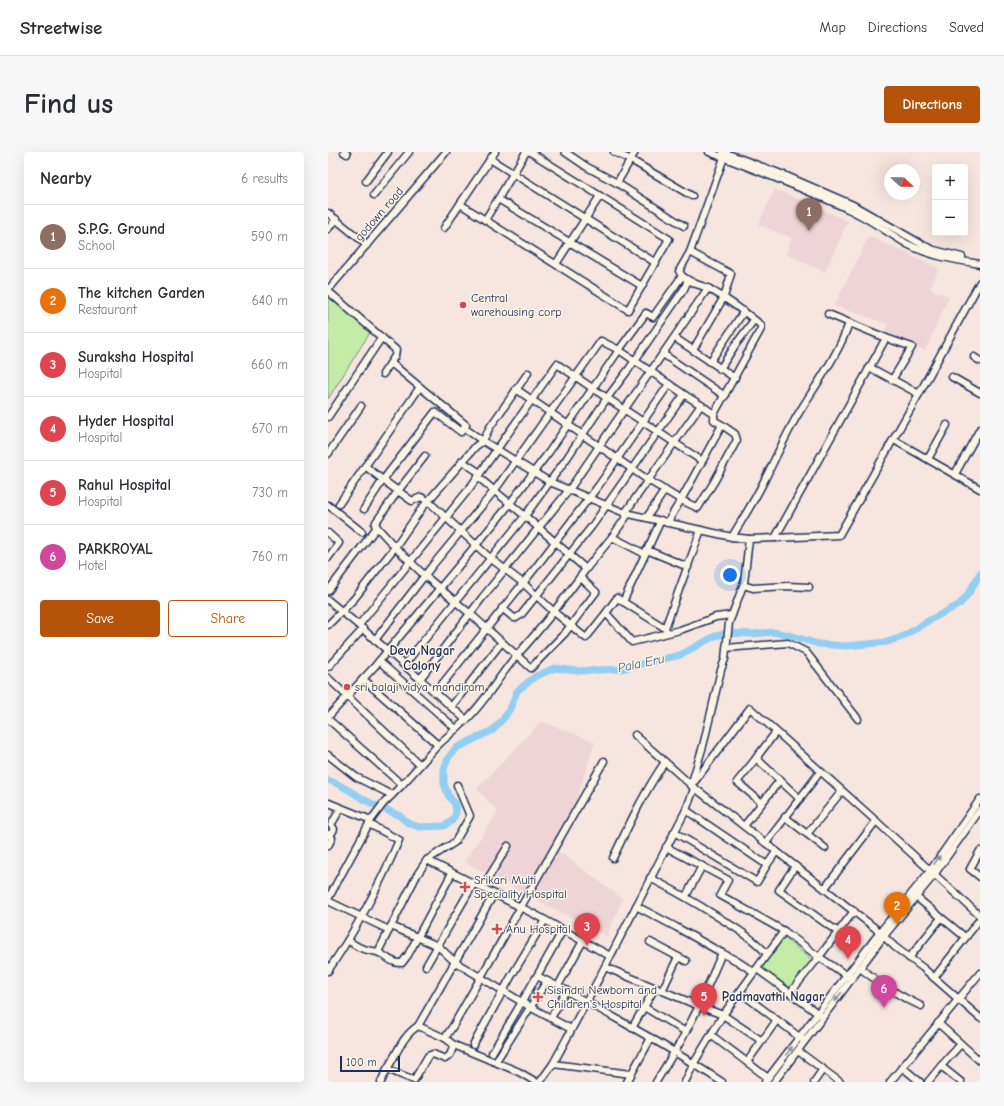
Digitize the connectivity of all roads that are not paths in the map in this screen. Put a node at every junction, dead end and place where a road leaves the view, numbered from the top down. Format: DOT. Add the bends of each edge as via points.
graph roads {
  1 [pos="388,152"];
  2 [pos="409,152"];
  3 [pos="446,152"];
  4 [pos="495,152"];
  5 [pos="526,152"];
  6 [pos="530,152"];
  7 [pos="565,152"];
  8 [pos="614,152"];
  9 [pos="635,152"];
  10 [pos="709,152"];
  11 [pos="725,154"];
  12 [pos="490,159"];
  13 [pos="631,160"];
  14 [pos="513,173"];
  15 [pos="366,181"];
  16 [pos="617,183"];
  17 [pos="374,195"];
  18 [pos="600,196"];
  19 [pos="692,196"];
  20 [pos="498,198"];
  21 [pos="460,204"];
  22 [pos="328,213"];
  23 [pos="585,218"];
  24 [pos="336,219"];
  25 [pos="485,220"];
  26 [pos="684,226"];
  27 [pos="444,228"];
  28 [pos="328,229"];
  29 [pos="570,242"];
  30 [pos="367,245"];
  31 [pos="690,252"];
  32 [pos="980,260"];
  33 [pos="656,263"];
  34 [pos="556,264"];
  35 [pos="980,264"];
  36 [pos="682,276"];
  37 [pos="688,280"];
  38 [pos="642,286"];
  39 [pos="979,287"];
  40 [pos="708,288"];
  41 [pos="328,291"];
  42 [pos="724,297"];
  43 [pos="744,311"];
  44 [pos="828,314"];
  45 [pos="653,317"];
  46 [pos="663,320"];
  47 [pos="754,320"];
  48 [pos="849,323"];
  49 [pos="382,337"];
  50 [pos="675,338"];
  51 [pos="886,338"];
  52 [pos="619,350"];
  53 [pos="692,350"];
  54 [pos="663,354"];
  55 [pos="635,361"];
  56 [pos="710,362"];
  57 [pos="391,363"];
  58 [pos="869,367"];
  59 [pos="720,369"];
  60 [pos="651,372"];
  61 [pos="383,374"];
  62 [pos="528,374"];
  63 [pos="576,377"];
  64 [pos="952,377"];
  65 [pos="735,378"];
  66 [pos="892,380"];
  67 [pos="669,384"];
  68 [pos="420,387"];
  69 [pos="592,388"];
  70 [pos="516,390"];
  71 [pos="980,393"];
  72 [pos="919,394"];
  73 [pos="685,395"];
  74 [pos="725,396"];
  75 [pos="607,398"];
  76 [pos="531,400"];
  77 [pos="701,405"];
  78 [pos="360,406"];
  79 [pos="624,410"];
  80 [pos="549,413"];
  81 [pos="714,414"];
  82 [pos="328,417"];
  83 [pos="642,422"];
  84 [pos="568,425"];
  85 [pos="722,425"];
  86 [pos="946,425"];
  87 [pos="464,428"];
  88 [pos="980,429"];
  89 [pos="657,432"];
  90 [pos="582,434"];
  91 [pos="894,440"];
  92 [pos="482,441"];
  93 [pos="674,443"];
  94 [pos="599,446"];
  95 [pos="497,449"];
  96 [pos="328,454"];
  97 [pos="425,456"];
  98 [pos="617,458"];
  99 [pos="928,459"];
  100 [pos="462,461"];
  101 [pos="515,461"];
  102 [pos="702,461"];
  103 [pos="365,466"];
  104 [pos="631,468"];
  105 [pos="533,472"];
  106 [pos="955,474"];
  107 [pos="479,475"];
  108 [pos="383,480"];
  109 [pos="648,480"];
  110 [pos="550,482"];
  111 [pos="980,489"];
  112 [pos="494,490"];
  113 [pos="569,490"];
  114 [pos="664,490"];
  115 [pos="398,491"];
  116 [pos="590,498"];
  117 [pos="681,500"];
  118 [pos="428,501"];
  119 [pos="510,503"];
  120 [pos="328,504"];
  121 [pos="339,504"];
  122 [pos="607,505"];
  123 [pos="364,509"];
  124 [pos="627,513"];
  125 [pos="525,516"];
  126 [pos="446,517"];
  127 [pos="647,517"];
  128 [pos="660,520"];
  129 [pos="667,523"];
  130 [pos="377,527"];
  131 [pos="540,527"];
  132 [pos="701,530"];
  133 [pos="362,532"];
  134 [pos="460,532"];
  135 [pos="328,533"];
  136 [pos="612,537"];
  137 [pos="732,537"];
  138 [pos="775,538"];
  139 [pos="749,539"];
  140 [pos="556,542"];
  141 [pos="476,545"];
  142 [pos="395,547"];
  143 [pos="646,552"];
  144 [pos="570,555"];
  145 [pos="328,558"];
  146 [pos="490,558"];
  147 [pos="410,562"];
  148 [pos="688,567"];
  149 [pos="505,568"];
  150 [pos="586,569"];
  151 [pos="424,575"];
  152 [pos="580,577"];
  153 [pos="523,583"];
  154 [pos="743,585"];
  155 [pos="809,587"];
  156 [pos="440,588"];
  157 [pos="328,591"];
  158 [pos="537,596"];
  159 [pos="328,600"];
  160 [pos="455,602"];
  161 [pos="623,602"];
  162 [pos="502,608"];
  163 [pos="342,611"];
  164 [pos="554,612"];
  165 [pos="606,613"];
  166 [pos="470,614"];
  167 [pos="732,615"];
  168 [pos="328,625"];
  169 [pos="571,625"];
  170 [pos="361,627"];
  171 [pos="487,628"];
  172 [pos="666,631"];
  173 [pos="375,640"];
  174 [pos="502,642"];
  175 [pos="726,648"];
  176 [pos="388,650"];
  177 [pos="517,656"];
  178 [pos="379,661"];
  179 [pos="404,665"];
  180 [pos="328,666"];
  181 [pos="328,678"];
  182 [pos="363,678"];
  183 [pos="420,679"];
  184 [pos="435,693"];
  185 [pos="348,697"];
  186 [pos="451,707"];
  187 [pos="328,718"];
  188 [pos="858,719"];
  189 [pos="466,720"];
  190 [pos="456,729"];
  191 [pos="776,732"];
  192 [pos="635,735"];
  193 [pos="438,746"];
  194 [pos="328,755"];
  195 [pos="758,756"];
  196 [pos="604,761"];
  197 [pos="665,762"];
  198 [pos="420,765"];
  199 [pos="820,772"];
  200 [pos="780,780"];
  201 [pos="402,785"];
  202 [pos="457,785"];
  203 [pos="691,785"];
  204 [pos="842,791"];
  205 [pos="392,795"];
  206 [pos="800,799"];
  207 [pos="980,799"];
  208 [pos="329,803"];
  209 [pos="762,803"];
  210 [pos="341,808"];
  211 [pos="686,810"];
  212 [pos="980,810"];
  213 [pos="785,817"];
  214 [pos="876,821"];
  215 [pos="370,822"];
  216 [pos="744,826"];
  217 [pos="674,832"];
  218 [pos="806,834"];
  219 [pos="329,835"];
  220 [pos="766,843"];
  221 [pos="328,846"];
  222 [pos="508,846"];
  223 [pos="666,847"];
  224 [pos="825,848"];
  225 [pos="980,851"];
  226 [pos="776,852"];
  227 [pos="613,858"];
  228 [pos="427,860"];
  229 [pos="767,865"];
  230 [pos="702,866"];
  231 [pos="795,866"];
  232 [pos="452,873"];
  233 [pos="932,873"];
  234 [pos="650,878"];
  235 [pos="980,878"];
  236 [pos="474,884"];
  237 [pos="482,888"];
  238 [pos="825,888"];
  239 [pos="494,894"];
  240 [pos="686,896"];
  241 [pos="916,897"];
  242 [pos="328,900"];
  243 [pos="636,906"];
  244 [pos="520,907"];
  245 [pos="854,911"];
  246 [pos="362,917"];
  247 [pos="941,918"];
  248 [pos="980,918"];
  249 [pos="545,920"];
  250 [pos="390,928"];
  251 [pos="563,930"];
  252 [pos="784,931"];
  253 [pos="838,932"];
  254 [pos="882,934"];
  255 [pos="418,937"];
  256 [pos="965,937"];
  257 [pos="348,940"];
  258 [pos="583,941"];
  259 [pos="650,942"];
  260 [pos="438,946"];
  261 [pos="378,952"];
  262 [pos="722,953"];
  263 [pos="767,954"];
  264 [pos="610,956"];
  265 [pos="678,957"];
  266 [pos="819,957"];
  267 [pos="908,958"];
  268 [pos="686,961"];
  269 [pos="454,962"];
  270 [pos="426,966"];
  271 [pos="605,967"];
  272 [pos="860,968"];
  273 [pos="328,971"];
  274 [pos="756,971"];
  275 [pos="980,973"];
  276 [pos="537,976"];
  277 [pos="480,978"];
  278 [pos="849,978"];
  279 [pos="934,978"];
  280 [pos="547,981"];
  281 [pos="558,986"];
  282 [pos="655,988"];
  283 [pos="566,990"];
  284 [pos="662,990"];
  285 [pos="503,991"];
  286 [pos="740,992"];
  287 [pos="790,993"];
  288 [pos="958,999"];
  289 [pos="586,1001"];
  290 [pos="522,1002"];
  291 [pos="699,1006"];
  292 [pos="921,1006"];
  293 [pos="530,1007"];
  294 [pos="644,1007"];
  295 [pos="723,1015"];
  296 [pos="821,1015"];
  297 [pos="551,1018"];
  298 [pos="980,1018"];
  299 [pos="778,1020"];
  300 [pos="938,1023"];
  301 [pos="418,1026"];
  302 [pos="632,1028"];
  303 [pos="571,1029"];
  304 [pos="686,1032"];
  305 [pos="711,1035"];
  306 [pos="800,1037"];
  307 [pos="445,1038"];
  308 [pos="651,1038"];
  309 [pos="762,1041"];
  310 [pos="805,1042"];
  311 [pos="961,1044"];
  312 [pos="454,1045"];
  313 [pos="473,1045"];
  314 [pos="798,1051"];
  315 [pos="674,1052"];
  316 [pos="492,1053"];
  317 [pos="498,1058"];
  318 [pos="980,1061"];
  319 [pos="747,1062"];
  320 [pos="694,1063"];
  321 [pos="553,1064"];
  322 [pos="941,1066"];
  323 [pos="902,1067"];
  324 [pos="387,1069"];
  325 [pos="823,1070"];
  326 [pos="631,1074"];
  327 [pos="767,1080"];
  328 [pos="381,1082"];
  329 [pos="536,1082"];
  330 [pos="540,1082"];
  331 [pos="627,1082"];
  332 [pos="656,1082"];
  333 [pos="685,1082"];
  334 [pos="722,1082"];
  335 [pos="774,1082"];
  336 [pos="814,1082"];
  337 [pos="840,1082"];
  338 [pos="890,1082"];
  339 [pos="920,1082"];
  340 [pos="928,1082"];
  341 [pos="961,1082"];
  1 -- 15 [label="street"];
  2 -- 17 [label="street"];
  3 -- 30 [label="street, godown road"];
  4 -- 12 [label="street"];
  5 -- 14 [label="street"];
  6 -- 18 [label="street"];
  7 -- 16 [label="street"];
  8 -- 13 [label="street"];
  9 -- 13 [label="street"];
  10 -- 11 [label="street"];
  11 -- 31 [label="street"];
  11 -- 32 [label="street" via="853,205 923,245"];
  11 -- 35 [label="street" via="850,210 907,244 933,254"];
  12 -- 14 [label="street"];
  12 -- 21 [label="street"];
  13 -- 16 [label="street"];
  13 -- 19 [label="street"];
  14 -- 20 [label="street"];
  14 -- 23 [label="street"];
  16 -- 26 [label="street"];
  18 -- 23 [label="street"];
  18 -- 33 [label="street" via="669,239"];
  20 -- 25 [label="street"];
  20 -- 29 [label="street"];
  21 -- 25 [label="street"];
  21 -- 27 [label="street"];
  22 -- 24 [label="street"];
  23 -- 29 [label="street"];
  23 -- 33 [label="street"];
  24 -- 28 [label="street"];
  24 -- 30 [label="street"];
  25 -- 34 [label="street"];
  29 -- 34 [label="street"];
  29 -- 38 [label="street"];
  30 -- 41 [label="street, godown road"];
  31 -- 36 [label="street" via="679,271"];
  31 -- 42 [label="street" via="731,274"];
  33 -- 38 [label="street"];
  34 -- 38 [label="street" via="628,310"];
  36 -- 37 [label="street"];
  36 -- 45 [label="street"];
  37 -- 40 [label="street"];
  37 -- 46 [label="street"];
  39 -- 72 [label="street"];
  40 -- 42 [label="street"];
  40 -- 50 [label="street"];
  41 -- 49 [label="street, godown road"];
  42 -- 43 [label="street"];
  42 -- 53 [label="street"];
  43 -- 47 [label="street"];
  43 -- 56 [label="street"];
  44 -- 48 [label="street"];
  45 -- 46 [label="street"];
  45 -- 52 [label="street" via="646,313"];
  46 -- 55 [label="street"];
  47 -- 59 [label="street"];
  47 -- 65 [label="street" via="761,325 761,329"];
  48 -- 51 [label="street"];
  48 -- 137 [label="street" via="826,370"];
  49 -- 57 [label="street, godown road" via="396,350"];
  49 -- 82 [label="street"];
  50 -- 53 [label="street"];
  50 -- 54 [label="street"];
  51 -- 58 [label="street"];
  51 -- 66 [label="street" via="912,347"];
  52 -- 55 [label="street"];
  52 -- 63 [label="street" via="600,341"];
  52 -- 69 [label="street"];
  53 -- 56 [label="street"];
  54 -- 60 [label="street"];
  54 -- 74 [label="street"];
  55 -- 60 [label="street"];
  55 -- 75 [label="street"];
  56 -- 59 [label="street"];
  57 -- 61 [label="street"];
  57 -- 68 [label="street"];
  58 -- 66 [label="street"];
  58 -- 138 [label="street"];
  59 -- 65 [label="street"];
  60 -- 67 [label="street"];
  60 -- 79 [label="street"];
  62 -- 70 [label="street"];
  63 -- 69 [label="street"];
  63 -- 76 [label="street" via="557,364"];
  63 -- 80 [label="street"];
  64 -- 71 [label="street"];
  65 -- 74 [label="street"];
  66 -- 72 [label="street"];
  67 -- 73 [label="street"];
  67 -- 83 [label="street"];
  68 -- 87 [label="street" via="456,415 466,425"];
  68 -- 103 [label="street"];
  69 -- 75 [label="street"];
  69 -- 84 [label="street"];
  70 -- 76 [label="street"];
  70 -- 92 [label="street"];
  72 -- 91 [label="street"];
  73 -- 77 [label="street"];
  73 -- 89 [label="street"];
  74 -- 81 [label="street"];
  75 -- 79 [label="street"];
  75 -- 90 [label="street"];
  76 -- 80 [label="street"];
  76 -- 95 [label="street"];
  77 -- 81 [label="street"];
  77 -- 93 [label="street"];
  78 -- 96 [label="street"];
  79 -- 83 [label="street"];
  79 -- 94 [label="street"];
  80 -- 84 [label="street"];
  80 -- 101 [label="street"];
  81 -- 85 [label="street" via="714,420"];
  83 -- 89 [label="street"];
  83 -- 98 [label="street"];
  84 -- 90 [label="street"];
  84 -- 105 [label="street"];
  85 -- 102 [label="street"];
  85 -- 117 [label="street" via="736,434 737,440 698,508"];
  86 -- 99 [label="street"];
  87 -- 92 [label="street"];
  87 -- 108 [label="street" via="461,432 435,412"];
  88 -- 106 [label="street"];
  89 -- 93 [label="street"];
  89 -- 104 [label="street"];
  90 -- 94 [label="street"];
  90 -- 110 [label="street"];
  91 -- 99 [label="street"];
  91 -- 138 [label="street" via="839,534"];
  92 -- 95 [label="street"];
  92 -- 100 [label="street"];
  93 -- 102 [label="street"];
  93 -- 109 [label="street"];
  94 -- 98 [label="street"];
  94 -- 113 [label="street"];
  95 -- 101 [label="street"];
  95 -- 107 [label="street"];
  97 -- 115 [label="street"];
  98 -- 104 [label="street"];
  98 -- 116 [label="street"];
  99 -- 106 [label="street"];
  100 -- 107 [label="street"];
  100 -- 118 [label="street"];
  101 -- 105 [label="street"];
  101 -- 112 [label="street"];
  102 -- 117 [label="street"];
  103 -- 108 [label="street"];
  103 -- 121 [label="street"];
  104 -- 109 [label="street"];
  104 -- 122 [label="street"];
  105 -- 110 [label="street"];
  105 -- 119 [label="street"];
  106 -- 111 [label="street"];
  107 -- 112 [label="street"];
  107 -- 126 [label="street"];
  108 -- 115 [label="street"];
  108 -- 123 [label="street"];
  109 -- 114 [label="street"];
  109 -- 124 [label="street"];
  110 -- 113 [label="street"];
  110 -- 125 [label="street"];
  112 -- 119 [label="street"];
  112 -- 134 [label="street"];
  113 -- 116 [label="street"];
  113 -- 131 [label="street"];
  114 -- 117 [label="street"];
  114 -- 127 [label="street"];
  115 -- 118 [label="street" via="412,501 421,497"];
  115 -- 130 [label="street" via="376,522"];
  116 -- 122 [label="street"];
  116 -- 140 [label="street"];
  117 -- 129 [label="street"];
  118 -- 126 [label="street"];
  118 -- 142 [label="street"];
  119 -- 125 [label="street"];
  119 -- 141 [label="street"];
  120 -- 133 [label="street"];
  122 -- 124 [label="street"];
  122 -- 144 [label="street"];
  124 -- 127 [label="street"];
  124 -- 136 [label="street"];
  125 -- 131 [label="street"];
  125 -- 146 [label="street"];
  126 -- 134 [label="street"];
  126 -- 147 [label="street"];
  127 -- 128 [label="street"];
  128 -- 129 [label="street"];
  128 -- 143 [label="street"];
  129 -- 132 [label="street"];
  130 -- 142 [label="street"];
  130 -- 157 [label="street"];
  131 -- 140 [label="street"];
  131 -- 149 [label="street"];
  132 -- 137 [label="street"];
  132 -- 148 [label="street"];
  134 -- 141 [label="street"];
  134 -- 151 [label="street"];
  135 -- 145 [label="street" via="339,543"];
  136 -- 143 [label="street"];
  136 -- 150 [label="street"];
  137 -- 139 [label="street"];
  138 -- 139 [label="street"];
  139 -- 154 [label="street"];
  140 -- 144 [label="street"];
  140 -- 153 [label="street"];
  141 -- 146 [label="street"];
  141 -- 156 [label="street"];
  142 -- 147 [label="street"];
  142 -- 163 [label="street"];
  143 -- 148 [label="street"];
  143 -- 161 [label="street"];
  144 -- 150 [label="street"];
  144 -- 158 [label="street"];
  146 -- 149 [label="street"];
  146 -- 160 [label="street"];
  147 -- 151 [label="street"];
  147 -- 170 [label="street"];
  148 -- 172 [label="street"];
  149 -- 153 [label="street"];
  149 -- 166 [label="street"];
  150 -- 152 [label="street"];
  151 -- 156 [label="street"];
  151 -- 173 [label="street"];
  152 -- 164 [label="street"];
  152 -- 169 [label="street" via="596,592"];
  153 -- 158 [label="street"];
  153 -- 162 [label="street"];
  154 -- 155 [label="street" via="753,588"];
  154 -- 167 [label="street"];
  156 -- 160 [label="street"];
  156 -- 176 [label="street"];
  158 -- 162 [label="street" via="516,618"];
  158 -- 164 [label="street"];
  159 -- 163 [label="street"];
  160 -- 166 [label="street"];
  160 -- 179 [label="street"];
  161 -- 165 [label="street" via="617,598"];
  161 -- 172 [label="street"];
  162 -- 171 [label="street"];
  163 -- 168 [label="street"];
  163 -- 170 [label="street"];
  164 -- 169 [label="street"];
  164 -- 177 [label="street"];
  165 -- 169 [label="street" via="586,638"];
  165 -- 172 [label="street" via="632,642"];
  166 -- 171 [label="street"];
  166 -- 183 [label="street"];
  167 -- 172 [label="street"];
  167 -- 175 [label="street"];
  169 -- 177 [label="street" via="531,668"];
  170 -- 173 [label="street"];
  170 -- 180 [label="street"];
  171 -- 174 [label="street"];
  171 -- 184 [label="street"];
  173 -- 176 [label="street"];
  174 -- 177 [label="street"];
  174 -- 186 [label="street"];
  175 -- 188 [label="street" via="788,643 795,646 806,652"];
  175 -- 203 [label="street" via="725,660"];
  176 -- 178 [label="street"];
  176 -- 179 [label="street"];
  177 -- 189 [label="street" via="478,709"];
  178 -- 182 [label="street"];
  178 -- 190 [label="street"];
  179 -- 183 [label="street"];
  181 -- 185 [label="street"];
  182 -- 185 [label="street"];
  182 -- 193 [label="street"];
  183 -- 184 [label="street"];
  184 -- 186 [label="street"];
  185 -- 187 [label="street"];
  185 -- 198 [label="street"];
  186 -- 189 [label="street"];
  187 -- 201 [label="street"];
  189 -- 190 [label="street"];
  190 -- 193 [label="street"];
  191 -- 195 [label="street"];
  191 -- 199 [label="street"];
  191 -- 203 [label="street" via="750,708"];
  192 -- 197 [label="street"];
  193 -- 198 [label="street"];
  194 -- 205 [label="street" via="356,777"];
  195 -- 200 [label="street" via="756,758"];
  195 -- 209 [label="street" via="737,782"];
  196 -- 244 [label="street"];
  197 -- 203 [label="street"];
  197 -- 227 [label="street" via="640,802"];
  198 -- 201 [label="street"];
  199 -- 204 [label="street"];
  199 -- 206 [label="street"];
  200 -- 206 [label="street"];
  200 -- 209 [label="street"];
  201 -- 205 [label="street"];
  202 -- 228 [label="street" via="470,816 455,842"];
  203 -- 211 [label="street" via="694,789"];
  203 -- 216 [label="street"];
  204 -- 214 [label="street"];
  204 -- 218 [label="street"];
  205 -- 215 [label="street"];
  206 -- 213 [label="street"];
  233 -- 207 [label="street, one-way"];
  208 -- 210 [label="street"];
  209 -- 216 [label="street"];
  210 -- 215 [label="street"];
  210 -- 219 [label="street" via="331,825 334,829"];
  211 -- 217 [label="street"];
  211 -- 229 [label="street"];
  212 -- 233 [label="street"];
  213 -- 218 [label="street"];
  213 -- 220 [label="street"];
  214 -- 233 [label="street"];
  214 -- 238 [label="street"];
  215 -- 242 [label="street"];
  215 -- 246 [label="street" via="399,840"];
  216 -- 220 [label="street"];
  217 -- 223 [label="street"];
  217 -- 229 [label="street" via="757,882"];
  218 -- 224 [label="street"];
  219 -- 221 [label="street" via="332,838"];
  220 -- 226 [label="street"];
  222 -- 237 [label="street"];
  223 -- 230 [label="street"];
  223 -- 234 [label="street"];
  225 -- 235 [label="street" via="970,869"];
  226 -- 229 [label="street"];
  226 -- 231 [label="street"];
  228 -- 232 [label="street"];
  228 -- 250 [label="street"];
  230 -- 240 [label="street"];
  230 -- 252 [label="street" via="728,880 720,895"];
  231 -- 238 [label="street"];
  231 -- 253 [label="street" via="779,890"];
  232 -- 236 [label="street"];
  232 -- 255 [label="street"];
  233 -- 241 [label="street"];
  233 -- 248 [label="street"];
  233 -- 254 [label="street"];
  234 -- 240 [label="street"];
  234 -- 243 [label="street"];
  236 -- 237 [label="street"];
  236 -- 260 [label="street"];
  237 -- 239 [label="street"];
  238 -- 245 [label="street"];
  239 -- 244 [label="street"];
  239 -- 269 [label="street"];
  240 -- 263 [label="street" via="738,929"];
  241 -- 247 [label="street"];
  241 -- 254 [label="street"];
  242 -- 246 [label="street"];
  243 -- 262 [label="street"];
  243 -- 264 [label="street"];
  244 -- 249 [label="street"];
  244 -- 277 [label="street"];
  245 -- 253 [label="street"];
  245 -- 254 [label="street"];
  246 -- 250 [label="street"];
  246 -- 257 [label="street"];
  247 -- 256 [label="street"];
  247 -- 267 [label="street"];
  248 -- 256 [label="street"];
  249 -- 251 [label="street"];
  249 -- 285 [label="street"];
  250 -- 255 [label="street"];
  250 -- 261 [label="street"];
  251 -- 258 [label="street"];
  251 -- 276 [label="street"];
  252 -- 263 [label="street"];
  252 -- 266 [label="street"];
  253 -- 266 [label="street"];
  254 -- 267 [label="street"];
  254 -- 272 [label="street"];
  254 -- 278 [label="street"];
  255 -- 260 [label="street"];
  255 -- 261 [label="street" via="402,963 387,959"];
  256 -- 279 [label="street"];
  257 -- 261 [label="street" via="366,950"];
  257 -- 273 [label="street"];
  258 -- 264 [label="street"];
  258 -- 281 [label="street"];
  259 -- 265 [label="street"];
  260 -- 269 [label="street"];
  260 -- 270 [label="street"];
  262 -- 274 [label="street"];
  262 -- 291 [label="street"];
  263 -- 274 [label="street"];
  264 -- 271 [label="street"];
  265 -- 268 [label="street"];
  265 -- 284 [label="street"];
  266 -- 278 [label="street"];
  266 -- 287 [label="street"];
  267 -- 279 [label="street"];
  269 -- 277 [label="street"];
  269 -- 301 [label="street"];
  271 -- 282 [label="street"];
  271 -- 289 [label="street"];
  272 -- 278 [label="street"];
  272 -- 292 [label="street" via="882,985"];
  274 -- 286 [label="street"];
  274 -- 287 [label="street"];
  275 -- 288 [label="street"];
  276 -- 280 [label="street"];
  276 -- 290 [label="street"];
  277 -- 285 [label="street"];
  277 -- 307 [label="street"];
  278 -- 296 [label="street"];
  279 -- 288 [label="street"];
  280 -- 281 [label="street"];
  280 -- 293 [label="street"];
  281 -- 283 [label="street"];
  282 -- 284 [label="street"];
  282 -- 294 [label="street"];
  283 -- 289 [label="street"];
  283 -- 297 [label="street"];
  284 -- 291 [label="street"];
  285 -- 290 [label="street"];
  285 -- 313 [label="street"];
  286 -- 295 [label="street"];
  286 -- 299 [label="street"];
  287 -- 296 [label="street"];
  288 -- 298 [label="street"];
  288 -- 300 [label="street"];
  289 -- 302 [label="street"];
  289 -- 303 [label="street"];
  290 -- 293 [label="street"];
  290 -- 316 [label="street"];
  291 -- 295 [label="street"];
  291 -- 304 [label="street"];
  293 -- 297 [label="street"];
  293 -- 317 [label="street"];
  294 -- 302 [label="street"];
  294 -- 304 [label="street"];
  295 -- 305 [label="street"];
  295 -- 309 [label="street"];
  296 -- 306 [label="street"];
  296 -- 310 [label="street"];
  297 -- 303 [label="street"];
  299 -- 306 [label="street"];
  299 -- 309 [label="street"];
  300 -- 311 [label="street"];
  300 -- 323 [label="street"];
  301 -- 307 [label="street"];
  301 -- 324 [label="street" via="411,1030 401,1043"];
  302 -- 308 [label="street"];
  303 -- 321 [label="street"];
  304 -- 315 [label="street"];
  305 -- 319 [label="street"];
  305 -- 320 [label="street"];
  306 -- 310 [label="street"];
  327 -- 306 [label="street, one-way"];
  307 -- 312 [label="street"];
  308 -- 315 [label="street"];
  308 -- 326 [label="street"];
  309 -- 319 [label="street"];
  310 -- 314 [label="street"];
  311 -- 318 [label="street"];
  311 -- 322 [label="street"];
  312 -- 324 [label="street" via="450,1055 445,1059 429,1055 414,1080"];
  312 -- 329 [label="street" via="519,1072"];
  314 -- 325 [label="street"];
  314 -- 335 [label="street"];
  315 -- 320 [label="street"];
  315 -- 332 [label="street"];
  319 -- 327 [label="street"];
  320 -- 333 [label="street"];
  320 -- 334 [label="street"];
  321 -- 326 [label="street"];
  321 -- 330 [label="street"];
  322 -- 340 [label="street"];
  322 -- 341 [label="street"];
  323 -- 338 [label="street"];
  323 -- 339 [label="street"];
  324 -- 328 [label="street"];
  325 -- 336 [label="street"];
  325 -- 337 [label="street"];
  326 -- 331 [label="street"];
}
